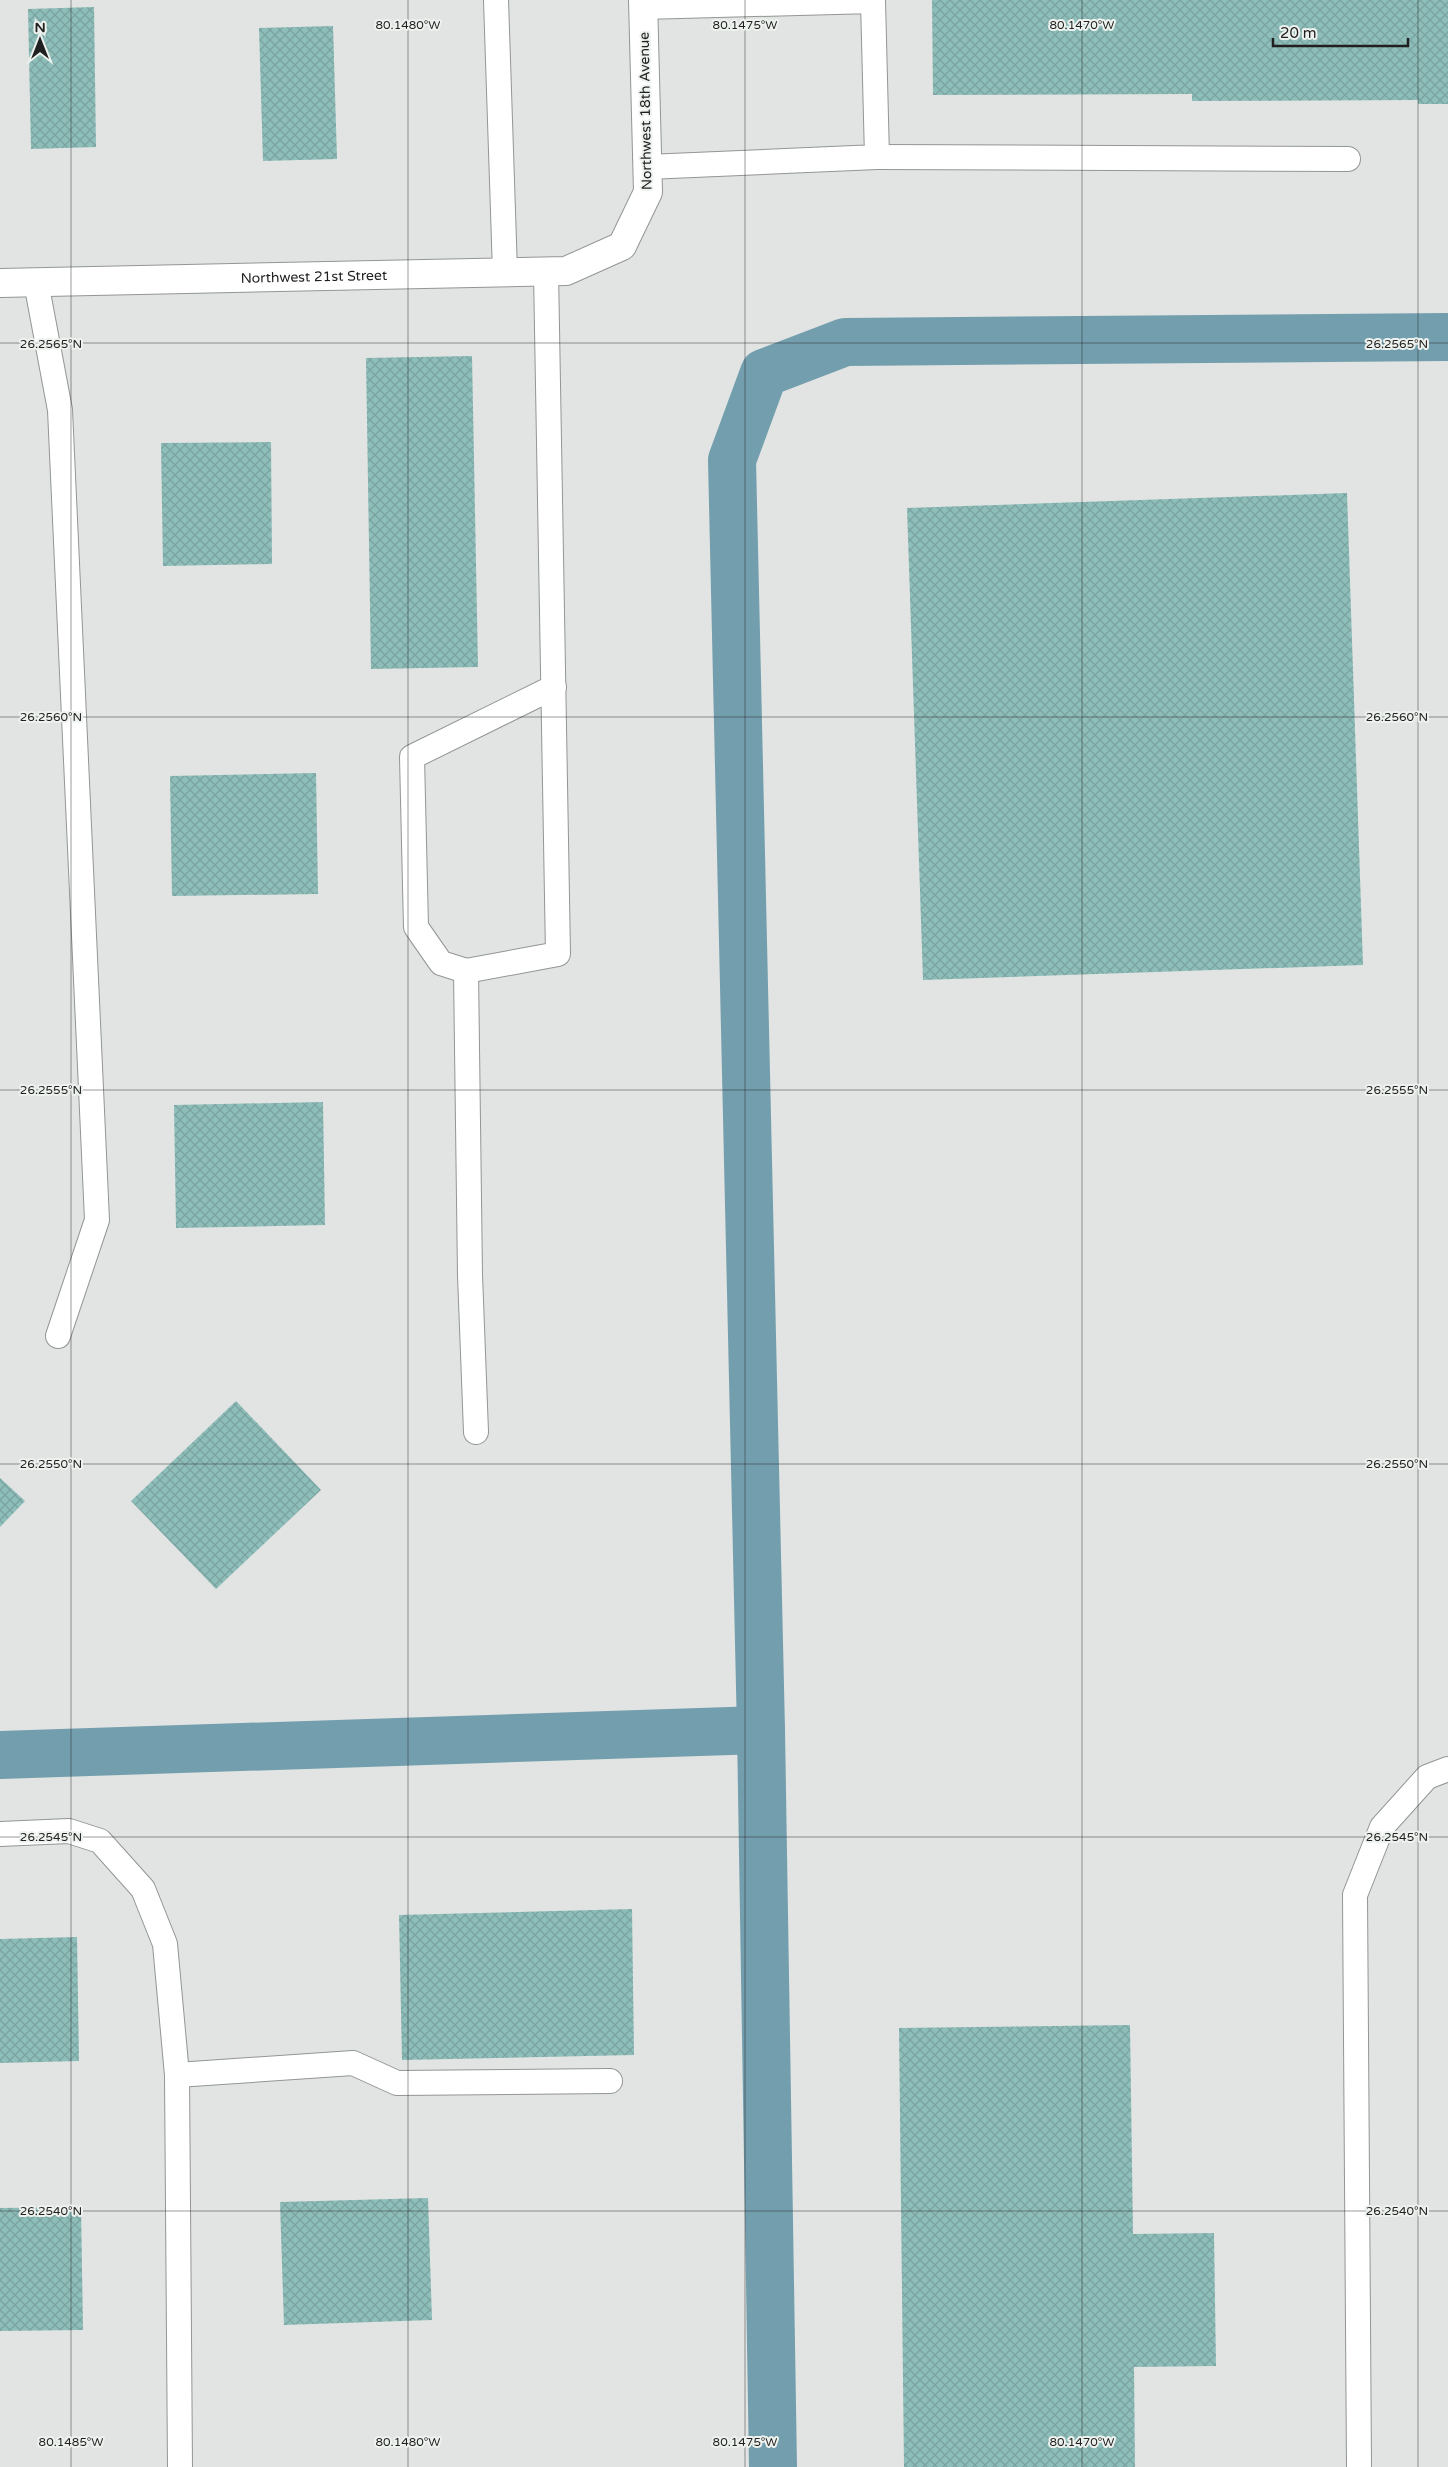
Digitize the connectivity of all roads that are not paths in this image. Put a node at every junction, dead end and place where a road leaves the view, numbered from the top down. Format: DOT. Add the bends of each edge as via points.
graph roads {
  1 [pos="496,0"];
  2 [pos="643,4"];
  3 [pos="877,157"];
  4 [pos="1348,159"];
  5 [pos="647,167"];
  6 [pos="622,246"];
  7 [pos="505,272"];
  8 [pos="546,272"];
  9 [pos="36,282"];
  10 [pos="0,283"];
  11 [pos="554,687"];
  12 [pos="466,971"];
  13 [pos="58,1336"];
  14 [pos="476,1432"];
  15 [pos="1448,1769"];
  16 [pos="0,1834"];
  17 [pos="177,2075"];
  18 [pos="610,2081"];
  19 [pos="180,2467"];
  20 [pos="1359,2467"];
  1 -- 7 [label="lane"];
  2 -- 3 [label="lane" via="873,1"];
  2 -- 5 [label="street, Northwest 18th Avenue"];
  3 -- 4 [label="lane"];
  3 -- 5 [label="lane"];
  5 -- 6 [label="street, Northwest 18th Avenue" via="648,192"];
  6 -- 8 [label="street, Northwest 21st Street" via="566,272"];
  7 -- 8 [label="street, Northwest 21st Street"];
  7 -- 9 [label="street, Northwest 21st Street"];
  8 -- 11 [label="lane"];
  9 -- 10 [label="street, Northwest 21st Street"];
  9 -- 13 [label="lane" via="60,410 97,1220"];
  11 -- 12 [label="lane" via="558,954"];
  11 -- 12 [label="lane" via="412,757 416,927 441,963"];
  12 -- 14 [label="lane" via="470,1275"];
  15 -- 20 [label="lane" via="1427,1776 1382,1827 1355,1894"];
  16 -- 17 [label="lane" via="69,1831 100,1841 143,1889 165,1944"];
  17 -- 18 [label="lane" via="353,2063 397,2083"];
  17 -- 19 [label="lane"];
}
